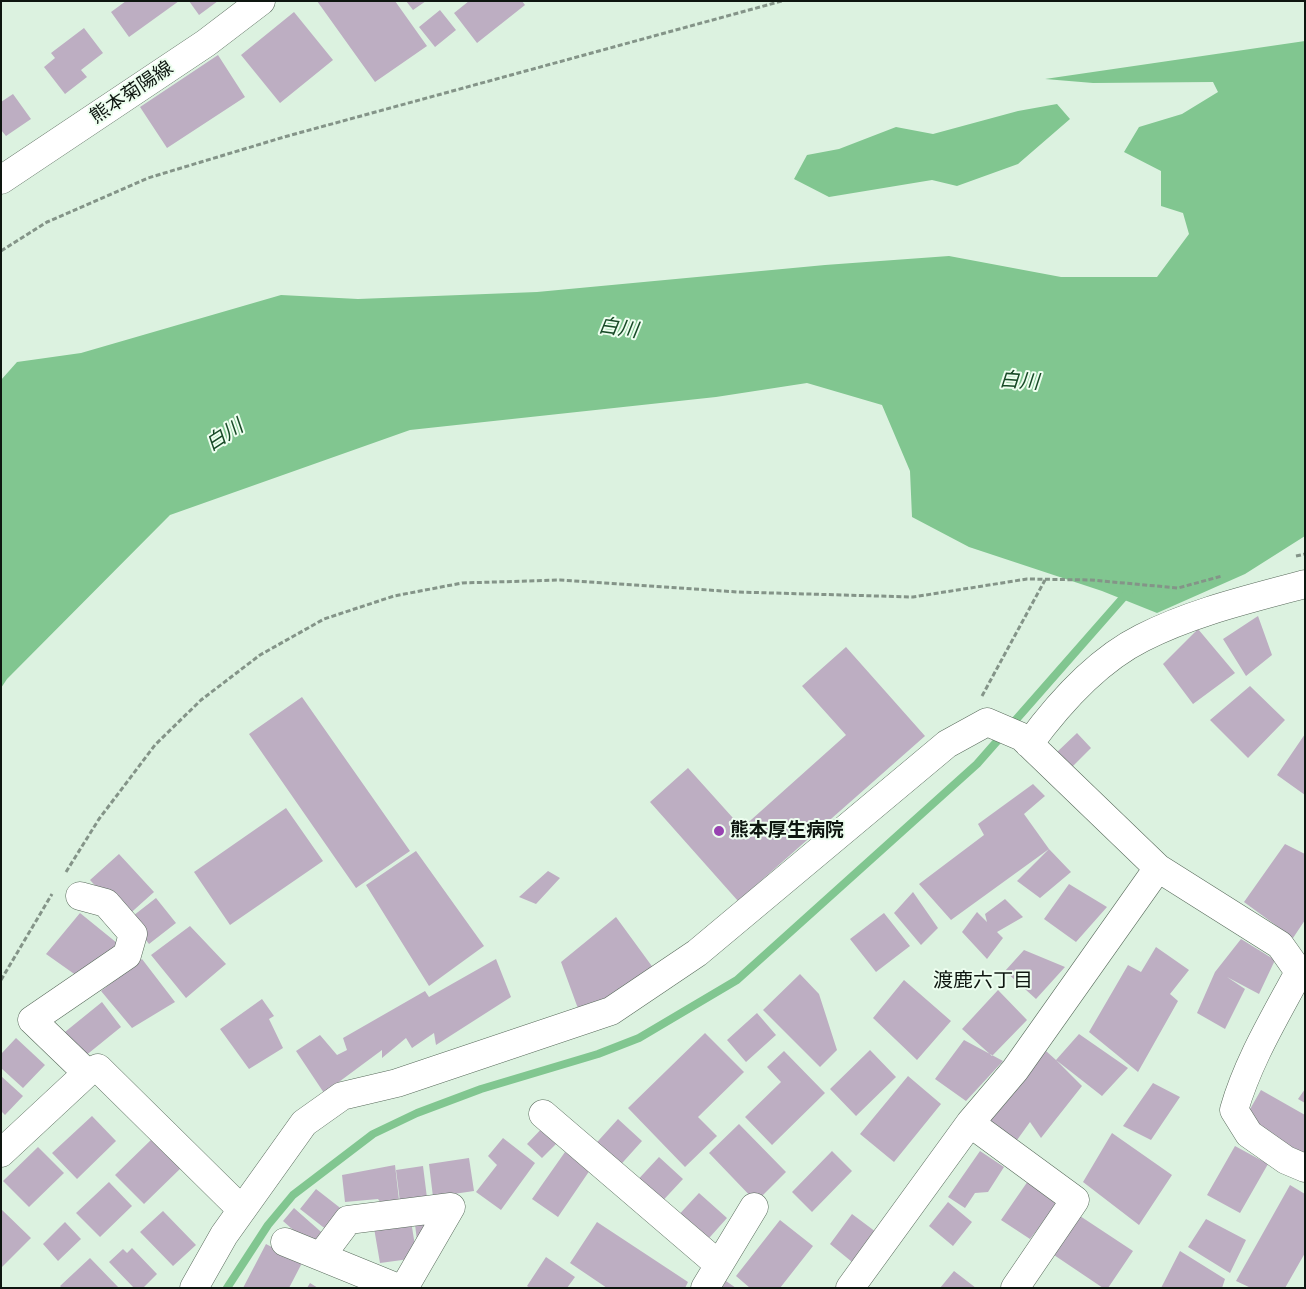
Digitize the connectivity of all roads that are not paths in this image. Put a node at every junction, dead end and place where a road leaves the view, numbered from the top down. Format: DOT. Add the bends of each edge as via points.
graph roads {
  1 [pos="261,1"];
  2 [pos="1,180"];
  3 [pos="1305,584"];
  4 [pos="1026,740"];
  5 [pos="1158,868"];
  6 [pos="67,886"];
  7 [pos="87,1072"];
  8 [pos="542,1114"];
  9 [pos="970,1123"];
  10 [pos="1,1153"];
  11 [pos="1305,1168"];
  12 [pos="754,1207"];
  13 [pos="241,1209"];
  14 [pos="285,1242"];
  15 [pos="320,1256"];
  16 [pos="718,1264"];
  17 [pos="194,1288"];
  18 [pos="398,1288"];
  19 [pos="404,1288"];
  20 [pos="705,1288"];
  21 [pos="850,1288"];
  22 [pos="1014,1288"];
  1 -- 2 [label="street, 熊本菊陽線" via="206,43"];
  3 -- 4 [label="street" via="1197,614 1141,638 1107,660"];
  4 -- 5 [label="street"];
  4 -- 13 [label="street" via="978,727 947,744 697,953 611,1010 397,1082 342,1096 304,1123"];
  5 -- 9 [label="street" via="1015,1070"];
  5 -- 11 [label="street" via="1280,944 1299,972 1241,1085 1234,1110 1249,1134 1286,1160"];
  6 -- 7 [label="street" via="106,903 134,934 127,955 32,1020"];
  7 -- 10 [label="street"];
  7 -- 13 [label="street" via="98,1068"];
  8 -- 16 [label="street"];
  9 -- 21 [label="street"];
  9 -- 22 [label="street" via="1075,1200"];
  12 -- 16 [label="street"];
  13 -- 17 [label="street"];
  14 -- 15 [label="street"];
  15 -- 18 [label="street"];
  15 -- 19 [label="street" via="348,1220 452,1207"];
  16 -- 20 [label="street"];
}
